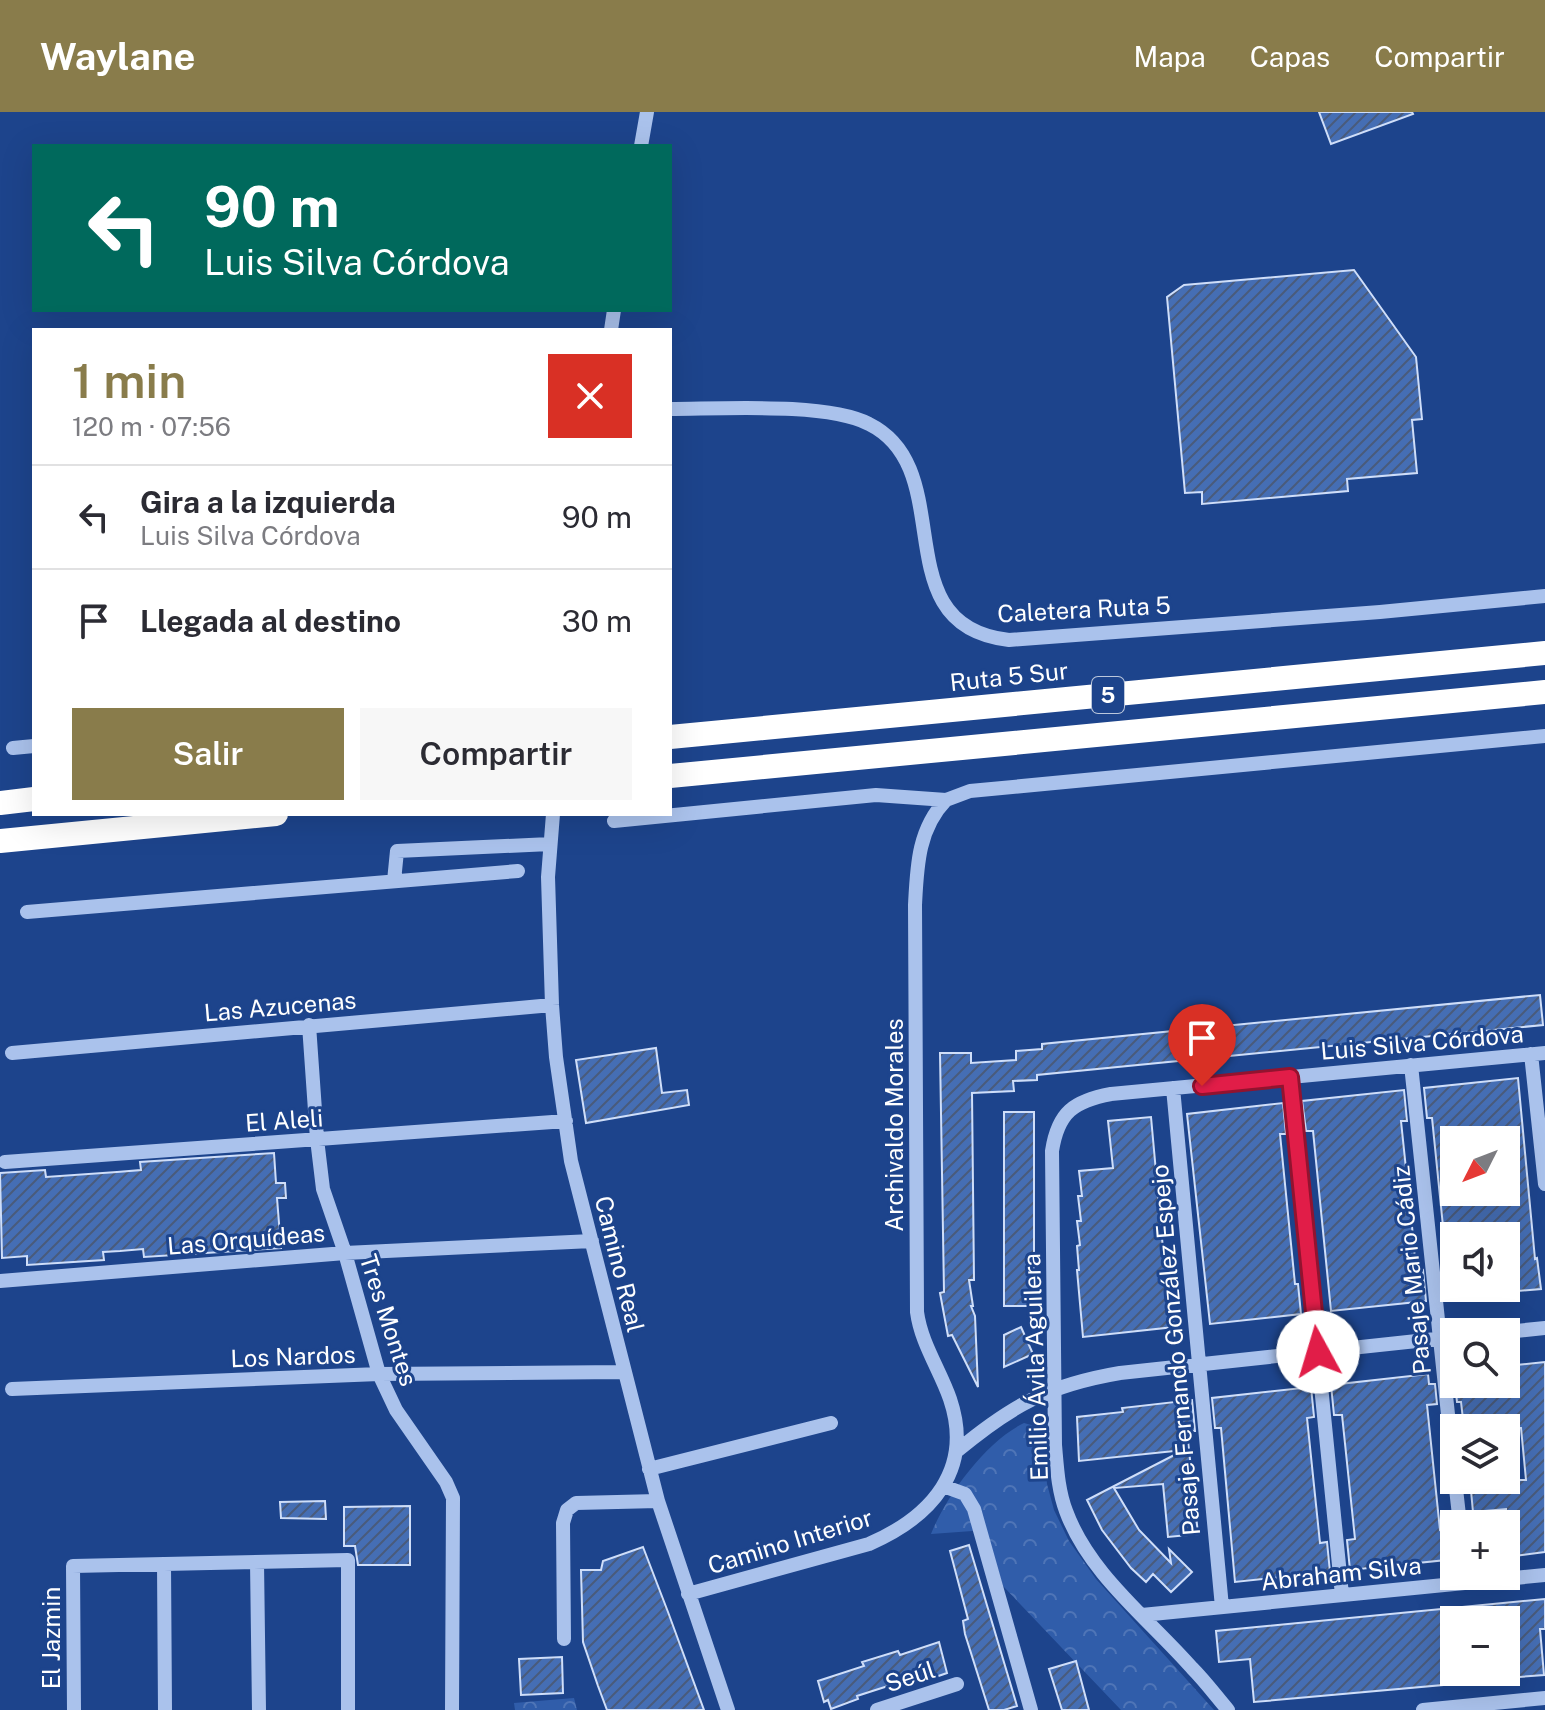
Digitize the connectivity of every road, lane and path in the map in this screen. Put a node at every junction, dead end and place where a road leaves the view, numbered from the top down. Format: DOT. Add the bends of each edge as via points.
graph roads {
  1 [pos="647,112"];
  2 [pos="641,144"];
  3 [pos="672,409"];
  4 [pos="1545,596"];
  5 [pos="1545,653"];
  6 [pos="1545,692"];
  7 [pos="1545,736"];
  8 [pos="672,737"];
  9 [pos="32,746"];
  10 [pos="13,748"];
  11 [pos="672,776"];
  12 [pos="32,799"];
  13 [pos="946,800"];
  14 [pos="0,803"];
  15 [pos="672,815"];
  16 [pos="256,816"];
  17 [pos="553,816"];
  18 [pos="664,816"];
  19 [pos="614,821"];
  20 [pos="0,841"];
  21 [pos="550,844"];
  22 [pos="518,871"];
  23 [pos="394,881"];
  24 [pos="27,912"];
  25 [pos="552,1005"];
  26 [pos="309,1025"];
  27 [pos="12,1053"];
  28 [pos="1538,1053"];
  29 [pos="1411,1065"];
  30 [pos="1290,1077"];
  31 [pos="1173,1088"];
  32 [pos="1067,1111"];
  33 [pos="566,1121"];
  34 [pos="317,1139"];
  35 [pos="5,1162"];
  36 [pos="1545,1184"];
  37 [pos="592,1241"];
  38 [pos="345,1253"];
  39 [pos="0,1281"];
  40 [pos="1444,1318"];
  41 [pos="1545,1328"];
  42 [pos="1520,1331"];
  43 [pos="1440,1339"];
  44 [pos="1318,1352"];
  45 [pos="1199,1364"];
  46 [pos="624,1372"];
  47 [pos="379,1374"];
  48 [pos="1054,1388"];
  49 [pos="12,1389"];
  50 [pos="831,1423"];
  51 [pos="957,1451"];
  52 [pos="649,1469"];
  53 [pos="943,1486"];
  54 [pos="658,1501"];
  55 [pos="257,1562"];
  56 [pos="164,1564"];
  57 [pos="1545,1575"];
  58 [pos="1520,1576"];
  59 [pos="1440,1582"];
  60 [pos="688,1594"];
  61 [pos="1342,1595"];
  62 [pos="1222,1607"];
  63 [pos="1142,1615"];
  64 [pos="564,1639"];
  65 [pos="957,1684"];
  66 [pos="1545,1698"];
  67 [pos="906,1706"];
  68 [pos="1495,1706"];
  69 [pos="74,1710"];
  70 [pos="165,1710"];
  71 [pos="259,1710"];
  72 [pos="348,1710"];
  73 [pos="452,1710"];
  74 [pos="728,1710"];
  75 [pos="877,1710"];
  76 [pos="1031,1710"];
  77 [pos="1228,1710"];
  78 [pos="1423,1710"];
  1 -- 2 [label="street"];
  3 -- 4 [label="street, Caletera Ruta 5" via="806,411 847,416 882,431 914,476 931,574 941,600 958,620 995,638 1349,615"];
  5 -- 8 [label="highway, Ruta 5 Sur / 5"];
  6 -- 11 [label="highway, 5"];
  7 -- 13 [label="street" via="970,791"];
  9 -- 10 [label="street"];
  12 -- 14 [label="highway"];
  13 -- 15 [label="street" via="876,795"];
  13 -- 51 [label="street, Archivaldo Morales" via="934,813 919,850 915,905 917,1312 951,1401"];
  16 -- 20 [label="highway"];
  17 -- 21 [label="street, Camino Real"];
  18 -- 19 [label="street"];
  21 -- 23 [label="street" via="397,851"];
  21 -- 25 [label="street, Camino Real"];
  22 -- 23 [label="street"];
  23 -- 24 [label="street"];
  25 -- 26 [label="street, Las Azucenas"];
  25 -- 33 [label="street, Camino Real"];
  26 -- 27 [label="street, Las Azucenas"];
  26 -- 34 [label="street, Tres Montes"];
  28 -- 29 [label="street, Luis Silva Córdova"];
  28 -- 36 [label="street"];
  29 -- 30 [label="street, Luis Silva Córdova"];
  29 -- 40 [label="street, Pasaje Mario Cádiz"];
  30 -- 31 [label="street, Luis Silva Córdova"];
  30 -- 44 [label="street"];
  31 -- 32 [label="street, Luis Silva Córdova" via="1097,1097"];
  31 -- 45 [label="street, Pasaje Fernando González Espejo"];
  32 -- 48 [label="street, Emilio Ávila Aguilera" via="1052,1151"];
  33 -- 34 [label="street, El Aleli"];
  33 -- 37 [label="street, Camino Real"];
  34 -- 35 [label="street, El Aleli"];
  34 -- 38 [label="street, Tres Montes" via="323,1189"];
  37 -- 38 [label="street, Las Orquídeas"];
  37 -- 46 [label="street, Camino Real"];
  38 -- 39 [label="street, Las Orquídeas"];
  38 -- 47 [label="street, Tres Montes"];
  41 -- 42 [label="street"];
  43 -- 44 [label="street"];
  44 -- 45 [label="street"];
  44 -- 61 [label="street"];
  45 -- 48 [label="street" via="1083,1379"];
  45 -- 62 [label="street, Pasaje Fernando González Espejo"];
  46 -- 47 [label="street, Los Nardos"];
  46 -- 52 [label="street, Camino Real"];
  47 -- 49 [label="street, Los Nardos"];
  47 -- 73 [label="street, Tres Montes" via="453,1498"];
  48 -- 51 [label="street" via="999,1418"];
  48 -- 63 [label="street, Emilio Ávila Aguilera" via="1059,1487 1066,1512 1095,1561"];
  50 -- 52 [label="street"];
  51 -- 53 [label="street, Camino Interior"];
  52 -- 54 [label="street, Camino Real"];
  53 -- 60 [label="street, Camino Interior" via="920,1515 869,1544"];
  53 -- 76 [label="street" via="965,1494 974,1509"];
  54 -- 60 [label="street, Camino Real"];
  54 -- 64 [label="street" via="576,1503 567,1510"];
  55 -- 56 [label="street"];
  55 -- 71 [label="street"];
  55 -- 72 [label="street" via="348,1560"];
  56 -- 69 [label="street, El Jazmin" via="73,1566"];
  56 -- 70 [label="street"];
  57 -- 58 [label="street, Abraham Silva"];
  59 -- 61 [label="street, Abraham Silva"];
  60 -- 74 [label="street, Camino Real"];
  61 -- 62 [label="street, Abraham Silva"];
  62 -- 63 [label="street, Abraham Silva"];
  63 -- 77 [label="street, Emilio Ávila Aguilera"];
  65 -- 67 [label="street, Seúl"];
  66 -- 68 [label="street"];
  67 -- 75 [label="street, Seúl"];
  68 -- 78 [label="street"];
}
